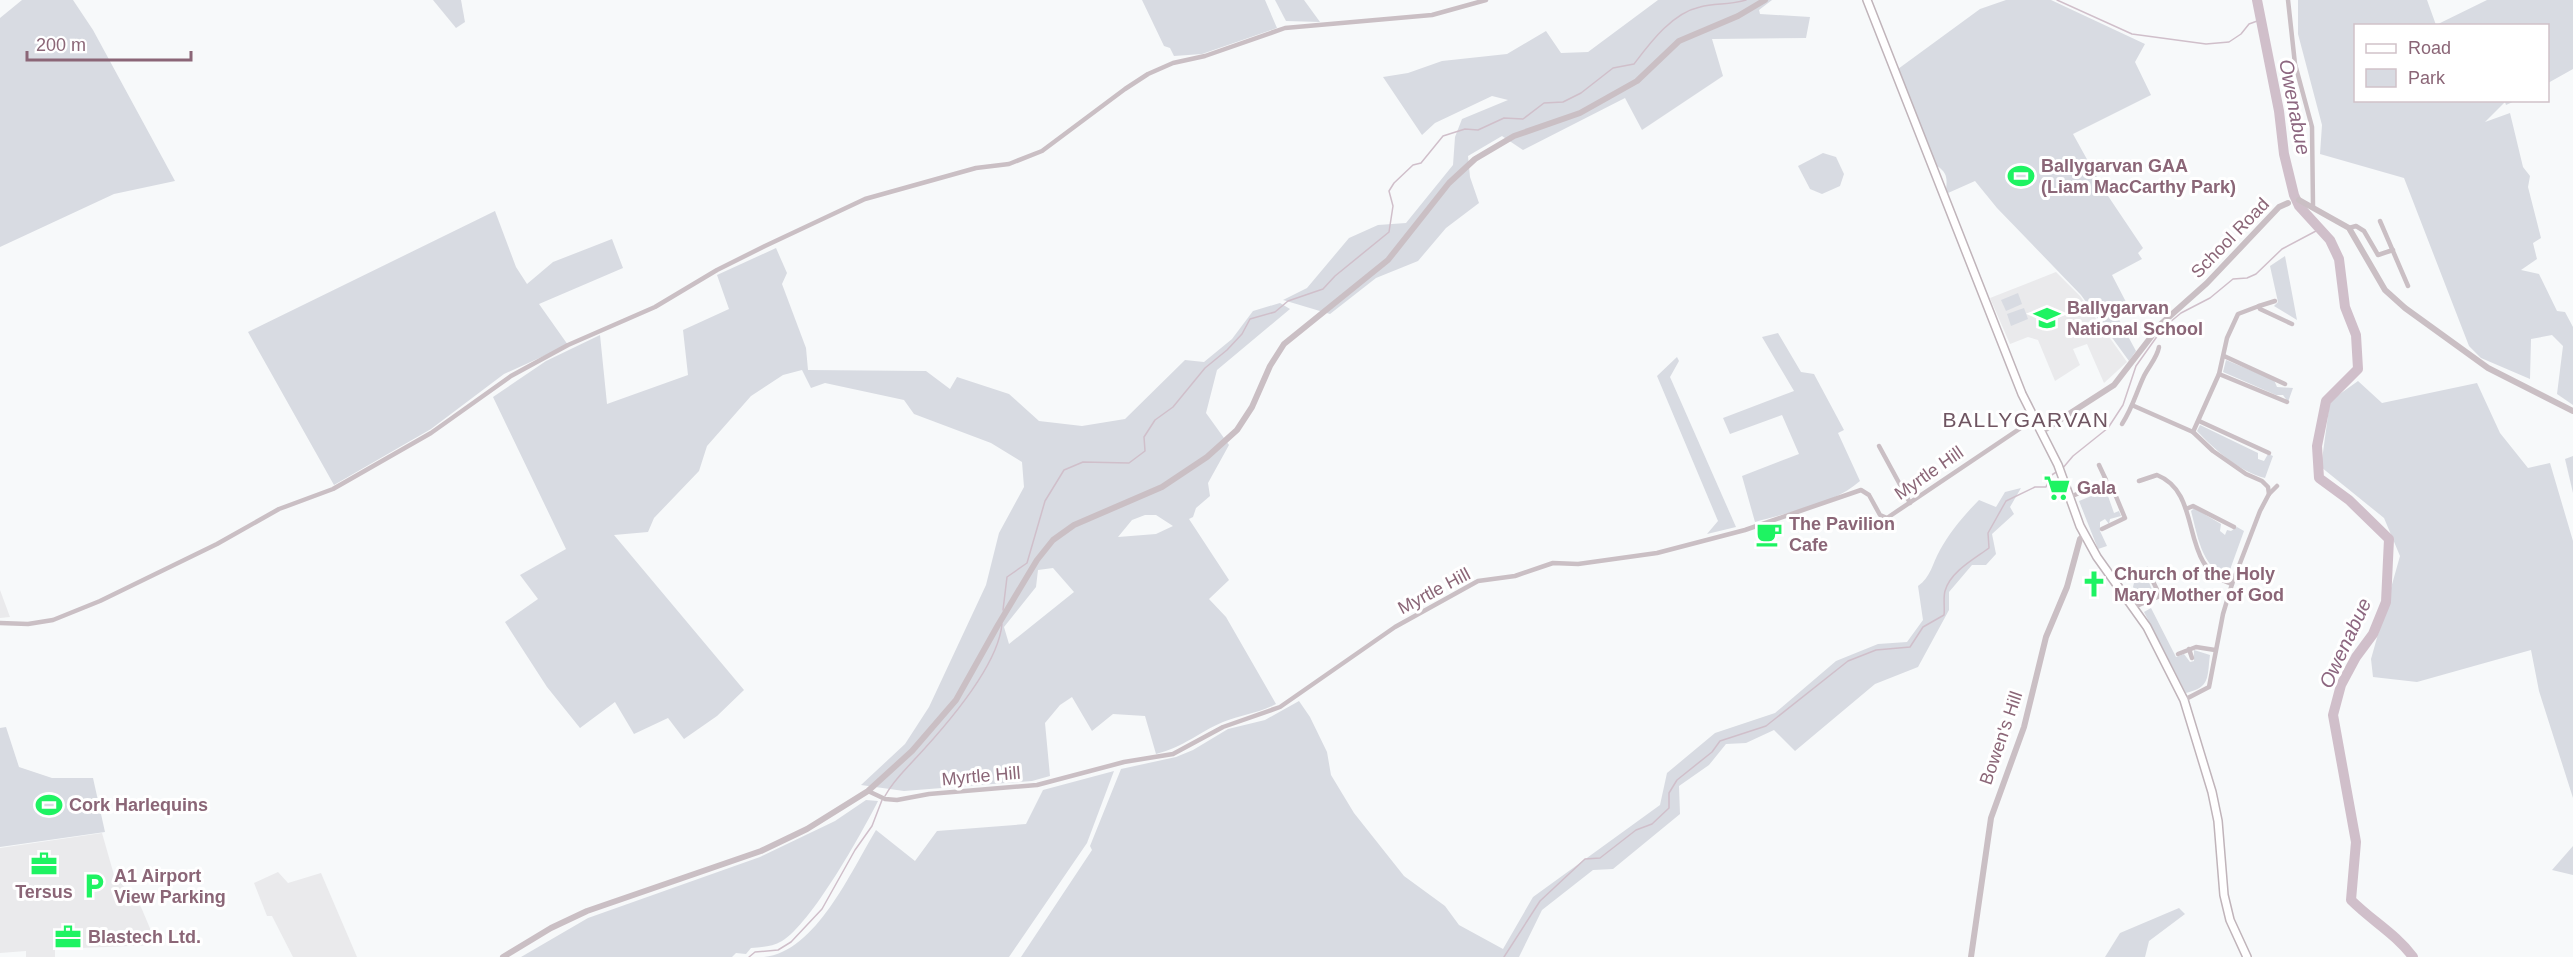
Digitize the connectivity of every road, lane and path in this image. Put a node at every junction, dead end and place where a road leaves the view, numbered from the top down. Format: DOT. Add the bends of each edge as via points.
graph roads {
  1 [pos="1486,0"];
  2 [pos="1765,0"];
  3 [pos="1867,0"];
  4 [pos="2288,0"];
  5 [pos="2299,200"];
  6 [pos="2288,203"];
  7 [pos="2313,206"];
  8 [pos="2380,221"];
  9 [pos="2349,228"];
  10 [pos="2392,250"];
  11 [pos="2408,286"];
  12 [pos="2275,301"];
  13 [pos="2259,306"];
  14 [pos="2290,321"];
  15 [pos="2159,347"];
  16 [pos="2151,352"];
  17 [pos="2157,354"];
  18 [pos="2224,356"];
  19 [pos="2219,374"];
  20 [pos="2277,387"];
  21 [pos="2284,393"];
  22 [pos="2134,406"];
  23 [pos="2573,411"];
  24 [pos="2034,419"];
  25 [pos="2199,420"];
  26 [pos="2122,424"];
  27 [pos="2041,432"];
  28 [pos="2193,432"];
  29 [pos="1880,446"];
  30 [pos="2262,458"];
  31 [pos="2099,465"];
  32 [pos="2146,479"];
  33 [pos="2139,482"];
  34 [pos="2106,485"];
  35 [pos="2148,486"];
  36 [pos="2277,486"];
  37 [pos="2269,494"];
  38 [pos="2070,497"];
  39 [pos="1910,503"];
  40 [pos="2186,508"];
  41 [pos="2227,524"];
  42 [pos="2234,527"];
  43 [pos="2102,529"];
  44 [pos="2223,532"];
  45 [pos="2084,535"];
  46 [pos="2133,584"];
  47 [pos="2232,584"];
  48 [pos="2134,607"];
  49 [pos="0,623"];
  50 [pos="2189,649"];
  51 [pos="2215,650"];
  52 [pos="2178,654"];
  53 [pos="2192,658"];
  54 [pos="2184,700"];
  55 [pos="868,791"];
  56 [pos="503,957"];
  57 [pos="1971,957"];
  58 [pos="2247,957"];
  1 -- 49 [label="street" via="1432,15 1285,28 1173,63 1140,79 1042,151 1009,164 976,168 865,199 765,246 655,307 568,345 511,376 430,433 333,489 279,509 100,601 53,620"];
  2 -- 55 [label="street" via="1679,41 1637,81 1590,107 1508,139 1475,159 1449,183 1388,260 1284,344 1237,430 1162,487 1062,533 1037,560 956,700 912,751"];
  3 -- 24 [label="main road"];
  4 -- 7 [label="street" via="2295,64 2311,117"];
  5 -- 6 [label="street, School Road"];
  5 -- 7 [label="street, School Road"];
  6 -- 27 [label="street, School Road" via="2279,207 2207,283 2161,324 2114,384"];
  7 -- 9 [label="street, School Road"];
  8 -- 10 [label="street"];
  9 -- 10 [label="street" via="2356,226 2364,231 2378,255"];
  9 -- 23 [label="street" via="2385,290 2405,308 2488,368"];
  10 -- 11 [label="street"];
  12 -- 13 [label="street"];
  13 -- 14 [label="street"];
  13 -- 18 [label="street" via="2245,310 2233,321"];
  15 -- 17 [label="street"];
  16 -- 17 [label="street"];
  17 -- 22 [label="street" via="2143,378"];
  18 -- 19 [label="street"];
  18 -- 20 [label="street" via="2283,383"];
  19 -- 21 [label="street" via="2284,401"];
  19 -- 25 [label="street"];
  22 -- 26 [label="street"];
  22 -- 28 [label="street"];
  24 -- 27 [label="main road"];
  24 -- 39 [label="street, Myrtle Hill"];
  25 -- 28 [label="street"];
  25 -- 30 [label="street" via="2267,452"];
  27 -- 38 [label="main road"];
  28 -- 37 [label="street" via="2213,451 2262,481"];
  29 -- 39 [label="street"];
  31 -- 34 [label="street"];
  32 -- 33 [label="street"];
  32 -- 35 [label="street"];
  32 -- 40 [label="street" via="2157,475 2166,478"];
  34 -- 38 [label="street"];
  34 -- 43 [label="street" via="2115,494 2125,518"];
  36 -- 37 [label="street"];
  37 -- 47 [label="street"];
  38 -- 45 [label="main road"];
  39 -- 55 [label="street, Myrtle Hill" via="1883,517 1869,495 1861,490 1745,530 1657,553 1578,564 1553,563 1515,576 1478,581 1395,627 1280,707 1223,727 1173,754 1124,762 1037,785 929,794 906,800 882,798"];
  40 -- 41 [label="street" via="2193,506"];
  40 -- 47 [label="street" via="2197,549 2208,571"];
  41 -- 42 [label="street"];
  41 -- 44 [label="street"];
  45 -- 48 [label="main road"];
  45 -- 57 [label="street, Bowen's Hill" via="2046,637 2024,728 1991,818"];
  46 -- 48 [label="street" via="2127,578 2147,569 2160,596"];
  47 -- 51 [label="street"];
  48 -- 54 [label="main road"];
  50 -- 51 [label="street"];
  50 -- 52 [label="street"];
  50 -- 53 [label="street"];
  51 -- 54 [label="street" via="2209,687"];
  54 -- 58 [label="main road" via="2212,792 2230,920"];
  55 -- 56 [label="street" via="807,829 754,854 672,879 568,919"];
}
